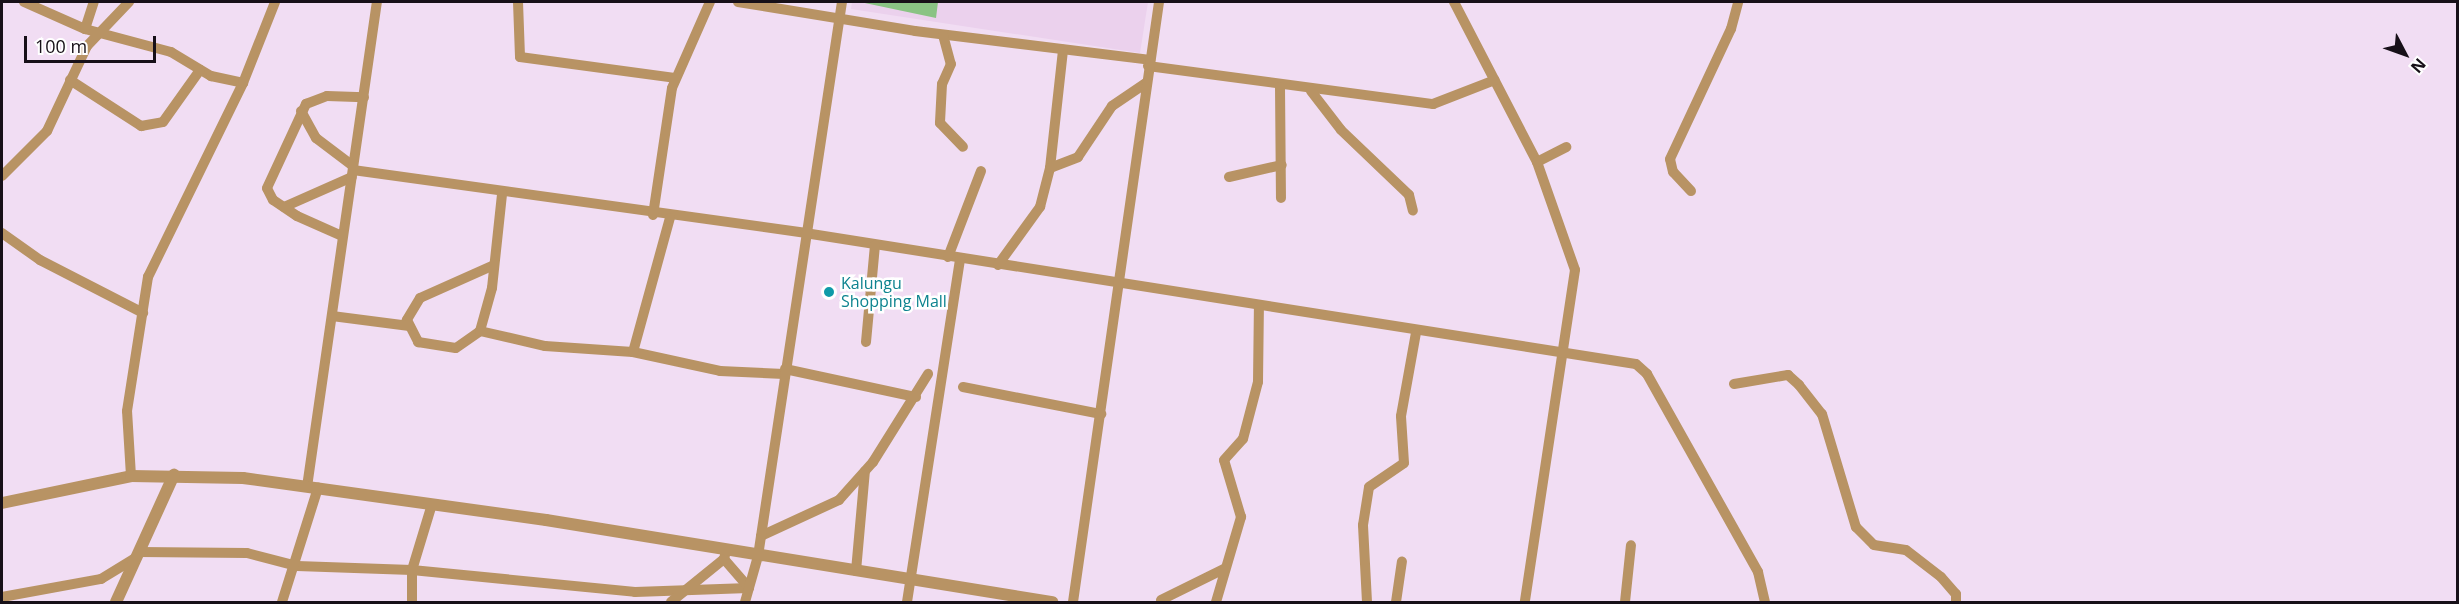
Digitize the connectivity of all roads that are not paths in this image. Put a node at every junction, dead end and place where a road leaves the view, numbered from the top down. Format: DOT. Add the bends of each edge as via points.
graph roads {
  1 [pos="24,2"];
  2 [pos="94,2"];
  3 [pos="129,2"];
  4 [pos="275,2"];
  5 [pos="377,2"];
  6 [pos="518,2"];
  7 [pos="711,2"];
  8 [pos="738,2"];
  9 [pos="842,2"];
  10 [pos="1159,2"];
  11 [pos="1454,2"];
  12 [pos="1738,2"];
  13 [pos="839,19"];
  14 [pos="85,29"];
  15 [pos="101,31"];
  16 [pos="943,35"];
  17 [pos="1063,50"];
  18 [pos="1149,63"];
  19 [pos="200,70"];
  20 [pos="675,78"];
  21 [pos="70,80"];
  22 [pos="1495,80"];
  23 [pos="243,83"];
  24 [pos="1146,83"];
  25 [pos="1280,87"];
  26 [pos="1311,91"];
  27 [pos="364,98"];
  28 [pos="301,111"];
  29 [pos="963,147"];
  30 [pos="1566,147"];
  31 [pos="1537,162"];
  32 [pos="1282,165"];
  33 [pos="1050,168"];
  34 [pos="352,171"];
  35 [pos="981,171"];
  36 [pos="2,176"];
  37 [pos="1229,177"];
  38 [pos="1691,191"];
  39 [pos="502,194"];
  40 [pos="1281,198"];
  41 [pos="284,207"];
  42 [pos="1413,211"];
  43 [pos="653,215"];
  44 [pos="670,218"];
  45 [pos="2,233"];
  46 [pos="805,233"];
  47 [pos="342,236"];
  48 [pos="875,244"];
  49 [pos="948,257"];
  50 [pos="960,259"];
  51 [pos="494,265"];
  52 [pos="998,265"];
  53 [pos="1119,285"];
  54 [pos="1259,305"];
  55 [pos="143,313"];
  56 [pos="332,316"];
  57 [pos="409,326"];
  58 [pos="480,331"];
  59 [pos="1416,333"];
  60 [pos="866,342"];
  61 [pos="633,352"];
  62 [pos="1562,352"];
  63 [pos="785,371"];
  64 [pos="928,374"];
  65 [pos="1734,384"];
  66 [pos="963,387"];
  67 [pos="916,397"];
  68 [pos="1101,414"];
  69 [pos="865,471"];
  70 [pos="174,475"];
  71 [pos="130,476"];
  72 [pos="312,488"];
  73 [pos="2,502"];
  74 [pos="432,504"];
  75 [pos="761,536"];
  76 [pos="1631,545"];
  77 [pos="139,554"];
  78 [pos="725,555"];
  79 [pos="758,556"];
  80 [pos="1402,561"];
  81 [pos="297,566"];
  82 [pos="1224,569"];
  83 [pos="412,570"];
  84 [pos="856,571"];
  85 [pos="910,579"];
  86 [pos="749,588"];
  87 [pos="681,594"];
  88 [pos="2,597"];
  89 [pos="1161,600"];
  90 [pos="116,603"];
  91 [pos="282,603"];
  92 [pos="412,603"];
  93 [pos="671,603"];
  94 [pos="745,603"];
  95 [pos="907,603"];
  96 [pos="1052,603"];
  97 [pos="1073,603"];
  98 [pos="1216,603"];
  99 [pos="1367,603"];
  100 [pos="1396,603"];
  101 [pos="1525,603"];
  102 [pos="1625,603"];
  103 [pos="1765,603"];
  104 [pos="1956,603"];
  1 -- 14 [label="street"];
  2 -- 14 [label="street"];
  3 -- 15 [label="street"];
  4 -- 23 [label="street"];
  5 -- 27 [label="street"];
  6 -- 20 [label="street" via="520,57"];
  7 -- 20 [label="street"];
  8 -- 13 [label="street"];
  9 -- 13 [label="street"];
  10 -- 18 [label="street"];
  11 -- 22 [label="street"];
  12 -- 38 [label="street" via="1731,29 1670,159 1673,172"];
  13 -- 16 [label="street"];
  13 -- 46 [label="street"];
  14 -- 15 [label="street"];
  15 -- 19 [label="street" via="171,52"];
  15 -- 21 [label="street"];
  16 -- 17 [label="street"];
  16 -- 29 [label="street" via="951,64 942,84 940,123"];
  17 -- 18 [label="street"];
  17 -- 33 [label="street"];
  18 -- 24 [label="street"];
  18 -- 25 [label="street"];
  19 -- 21 [label="street" via="163,122 141,126"];
  19 -- 23 [label="street"];
  20 -- 43 [label="street"];
  21 -- 36 [label="street" via="47,130"];
  22 -- 26 [label="street" via="1433,104"];
  22 -- 31 [label="street"];
  23 -- 55 [label="street" via="152,268"];
  24 -- 33 [label="street" via="1112,106 1078,157"];
  24 -- 53 [label="street"];
  25 -- 26 [label="street"];
  25 -- 32 [label="street"];
  26 -- 42 [label="street" via="1341,130 1409,195"];
  27 -- 28 [label="street" via="316,98"];
  27 -- 34 [label="street"];
  28 -- 34 [label="street" via="316,138"];
  28 -- 41 [label="street" via="267,188"];
  30 -- 31 [label="street"];
  31 -- 62 [label="street" via="1575,270"];
  32 -- 37 [label="street"];
  32 -- 40 [label="street"];
  33 -- 52 [label="street" via="1040,207"];
  34 -- 39 [label="street"];
  34 -- 41 [label="street"];
  34 -- 47 [label="street"];
  35 -- 49 [label="street"];
  39 -- 43 [label="street"];
  39 -- 51 [label="street"];
  41 -- 47 [label="street"];
  43 -- 44 [label="street"];
  44 -- 46 [label="street"];
  44 -- 61 [label="street"];
  45 -- 55 [label="street" via="40,260"];
  46 -- 48 [label="street"];
  46 -- 63 [label="street"];
  47 -- 56 [label="street"];
  48 -- 49 [label="street"];
  48 -- 60 [label="street"];
  49 -- 50 [label="street"];
  50 -- 52 [label="street"];
  50 -- 85 [label="street"];
  51 -- 57 [label="street" via="431,290 410,312"];
  51 -- 58 [label="street"];
  52 -- 53 [label="street"];
  53 -- 54 [label="street"];
  53 -- 68 [label="street"];
  54 -- 59 [label="street"];
  54 -- 82 [label="street" via="1258,382 1243,439 1224,460 1241,517"];
  55 -- 71 [label="street" via="127,411"];
  56 -- 57 [label="street"];
  56 -- 72 [label="street"];
  57 -- 58 [label="street" via="418,342 437,349 456,348"];
  58 -- 61 [label="street" via="545,346"];
  59 -- 62 [label="street"];
  59 -- 99 [label="street" via="1402,399 1404,464 1369,487 1364,525"];
  61 -- 63 [label="street" via="720,371"];
  62 -- 101 [label="street"];
  62 -- 103 [label="street" via="1636,364 1647,374 1758,572"];
  63 -- 67 [label="street"];
  63 -- 75 [label="street"];
  64 -- 67 [label="street"];
  65 -- 104 [label="street" via="1788,375 1799,385 1822,414 1856,527 1874,545 1906,550 1941,578 1956,594"];
  66 -- 68 [label="street"];
  67 -- 69 [label="street"];
  68 -- 97 [label="street"];
  69 -- 75 [label="street" via="839,500"];
  69 -- 84 [label="street"];
  70 -- 71 [label="street"];
  70 -- 72 [label="street"];
  70 -- 77 [label="street"];
  71 -- 73 [label="street"];
  72 -- 74 [label="street"];
  72 -- 81 [label="street"];
  74 -- 78 [label="street"];
  74 -- 83 [label="street"];
  75 -- 79 [label="street"];
  76 -- 102 [label="street"];
  77 -- 81 [label="street" via="247,553"];
  77 -- 88 [label="street" via="101,579"];
  77 -- 90 [label="street"];
  78 -- 79 [label="street"];
  78 -- 86 [label="street"];
  78 -- 87 [label="street"];
  79 -- 84 [label="street"];
  79 -- 86 [label="street"];
  80 -- 100 [label="street"];
  81 -- 83 [label="street"];
  81 -- 91 [label="street"];
  82 -- 89 [label="street"];
  82 -- 98 [label="street"];
  83 -- 87 [label="street" via="551,587"];
  83 -- 92 [label="street"];
  84 -- 85 [label="street"];
  85 -- 95 [label="street"];
  85 -- 96 [label="street"];
  86 -- 87 [label="street"];
  86 -- 94 [label="street"];
  87 -- 93 [label="street"];
}
